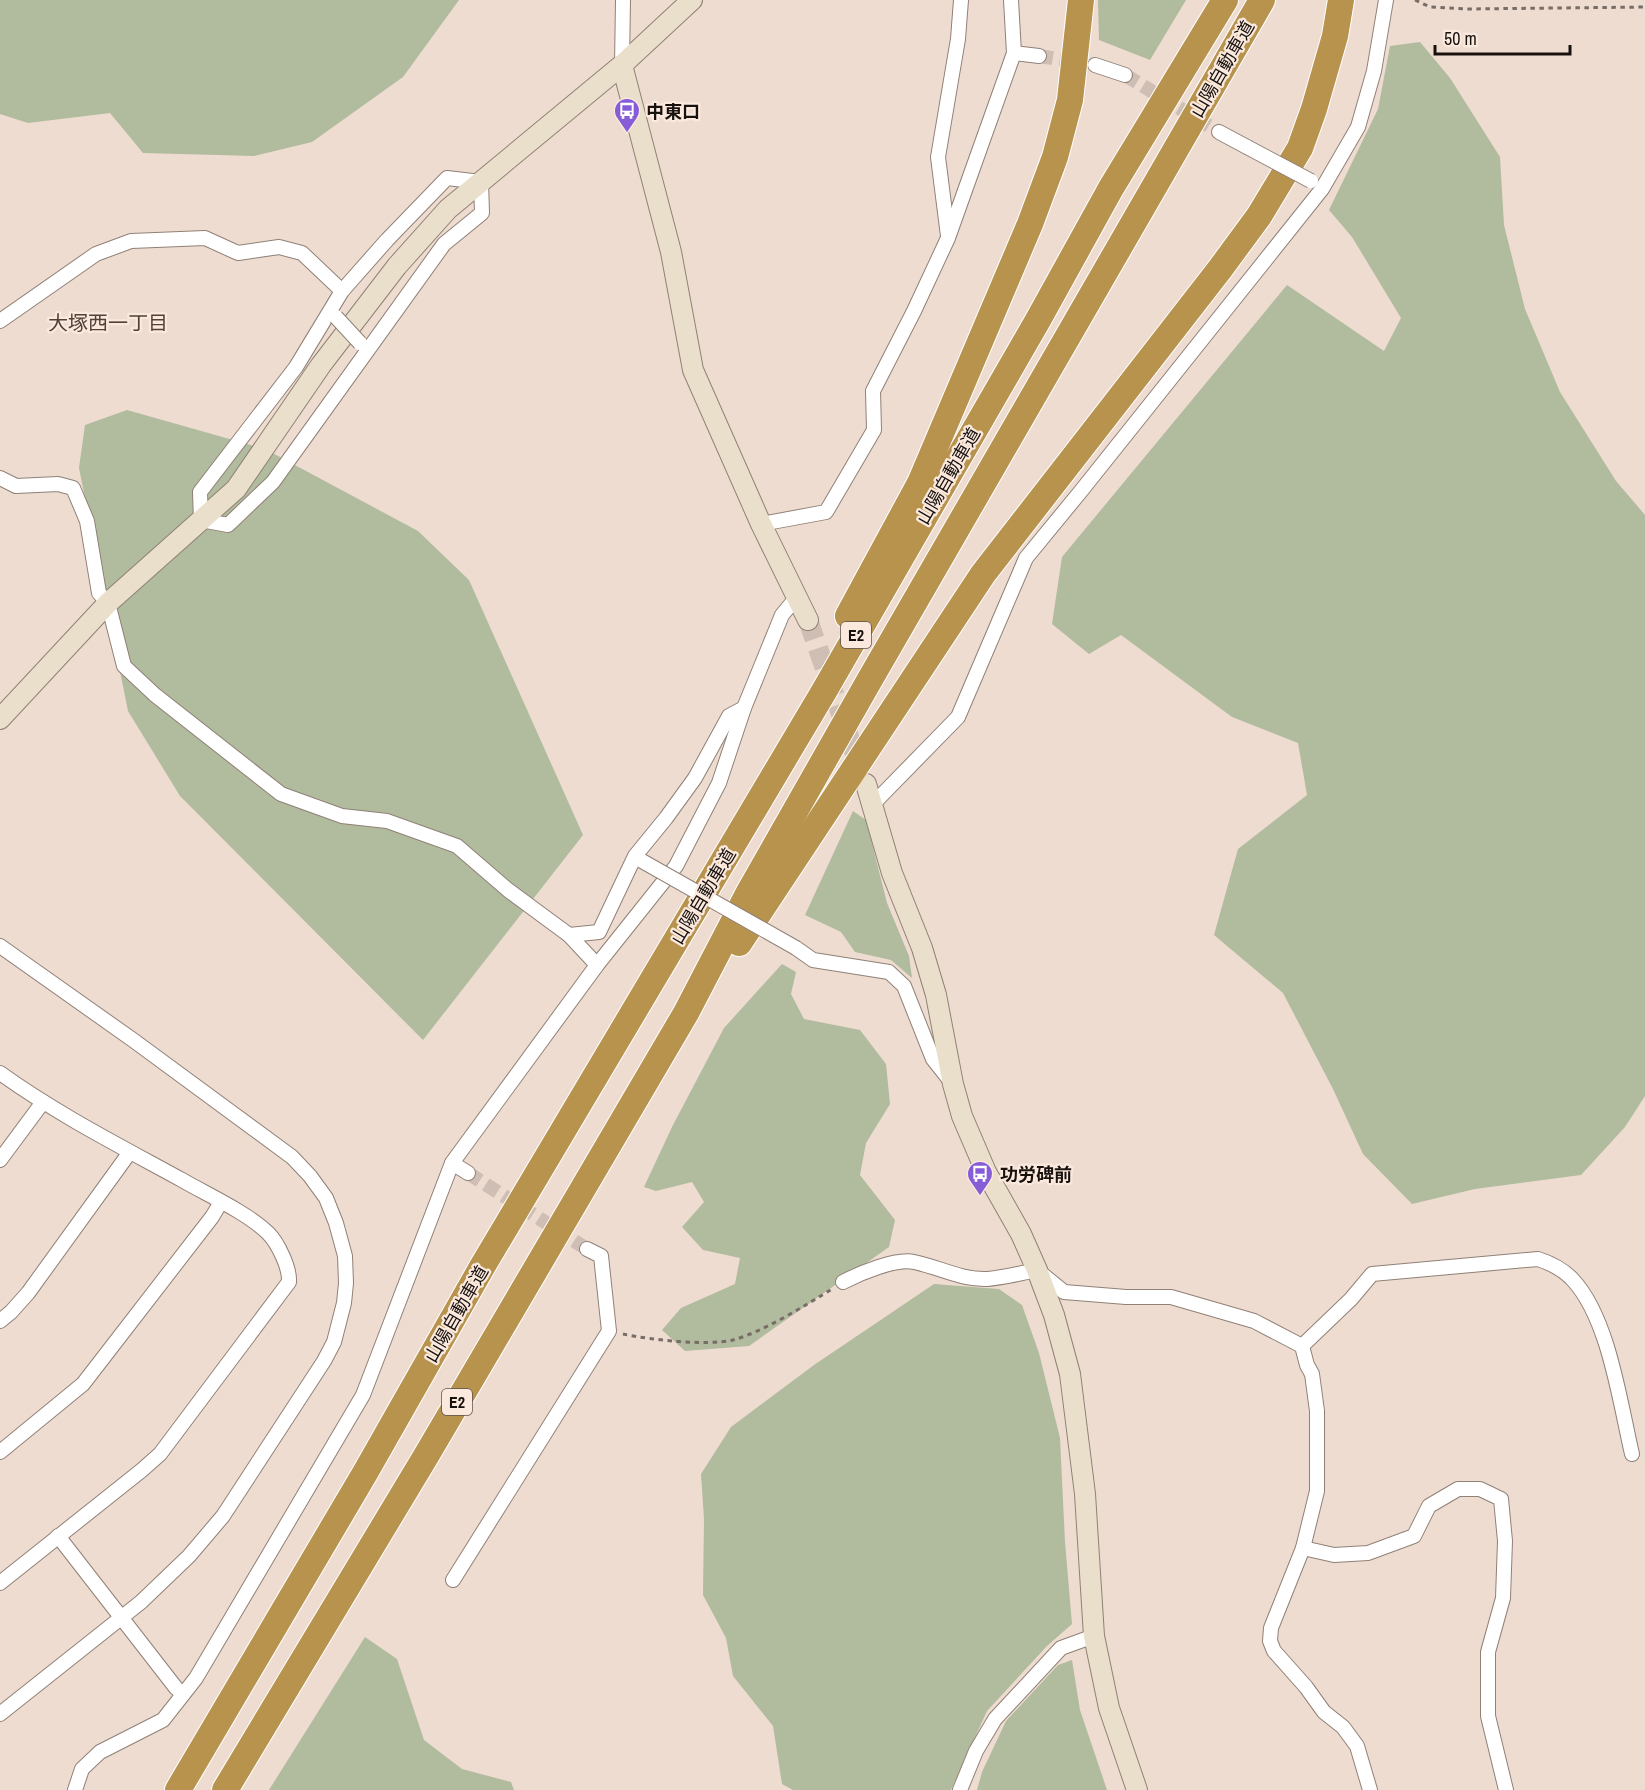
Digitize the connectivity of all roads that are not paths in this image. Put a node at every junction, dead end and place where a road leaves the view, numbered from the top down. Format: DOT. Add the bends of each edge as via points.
graph roads {
  1 [pos="623,0"];
  2 [pos="692,0"];
  3 [pos="961,0"];
  4 [pos="1011,0"];
  5 [pos="1081,0"];
  6 [pos="1225,0"];
  7 [pos="1262,0"];
  8 [pos="1341,0"];
  9 [pos="1386,0"];
  10 [pos="1014,53"];
  11 [pos="1039,56"];
  12 [pos="1095,64"];
  13 [pos="622,65"];
  14 [pos="1125,75"];
  15 [pos="1219,132"];
  16 [pos="481,182"];
  17 [pos="1316,185"];
  18 [pos="948,238"];
  19 [pos="342,291"];
  20 [pos="333,314"];
  21 [pos="0,321"];
  22 [pos="363,347"];
  23 [pos="0,478"];
  24 [pos="201,520"];
  25 [pos="761,524"];
  26 [pos="796,598"];
  27 [pos="108,603"];
  28 [pos="808,621"];
  29 [pos="744,708"];
  30 [pos="0,719"];
  31 [pos="866,784"];
  32 [pos="873,804"];
  33 [pos="638,858"];
  34 [pos="569,936"];
  35 [pos="0,946"];
  36 [pos="597,965"];
  37 [pos="686,1013"];
  38 [pos="0,1073"];
  39 [pos="953,1084"];
  40 [pos="43,1102"];
  41 [pos="130,1152"];
  42 [pos="0,1160"];
  43 [pos="452,1163"];
  44 [pos="468,1173"];
  45 [pos="221,1202"];
  46 [pos="587,1249"];
  47 [pos="482,1267"];
  48 [pos="1037,1270"];
  49 [pos="843,1282"];
  50 [pos="0,1321"];
  51 [pos="1302,1346"];
  52 [pos="0,1452"];
  53 [pos="1632,1454"];
  54 [pos="58,1536"];
  55 [pos="1303,1548"];
  56 [pos="453,1581"];
  57 [pos="0,1583"];
  58 [pos="122,1617"];
  59 [pos="1094,1636"];
  60 [pos="183,1694"];
  61 [pos="0,1714"];
  62 [pos="75,1790"];
  63 [pos="178,1790"];
  64 [pos="225,1790"];
  65 [pos="960,1790"];
  66 [pos="1137,1790"];
  67 [pos="1370,1790"];
  68 [pos="1506,1790"];
  1 -- 13 [label="street"];
  2 -- 13 [label="street"];
  3 -- 18 [label="street" via="938,158"];
  4 -- 10 [label="street"];
  5 -- 47 [label="highway" via="1070,100 1055,157 920,483 771,758"];
  6 -- 47 [label="highway, 山陽自動車道 / E2" via="1111,189 824,693"];
  7 -- 37 [label="highway, 山陽自動車道 / E2" via="874,670"];
  8 -- 37 [label="highway" via="1335,36 1300,148 1259,216 984,574 737,946"];
  9 -- 17 [label="street" via="1374,71 1358,126"];
  10 -- 11 [label="street"];
  10 -- 18 [label="street"];
  12 -- 14 [label="street"];
  13 -- 16 [label="street"];
  13 -- 25 [label="street" via="671,252 693,370"];
  15 -- 17 [label="street, bridge"];
  16 -- 19 [label="street" via="447,178"];
  16 -- 22 [label="street" via="482,213 444,244"];
  16 -- 24 [label="street" via="448,209 397,266 321,365 236,489"];
  17 -- 32 [label="street" via="1082,491 1026,558 958,717"];
  18 -- 25 [label="street" via="873,391 874,430 826,512"];
  19 -- 20 [label="street"];
  19 -- 21 [label="street" via="302,253 279,247 238,253 205,238 131,241 96,254"];
  20 -- 22 [label="street, bridge"];
  20 -- 24 [label="street" via="200,492"];
  22 -- 24 [label="street" via="273,482 228,525"];
  23 -- 27 [label="street" via="16,486 58,484 73,488 87,521 99,592"];
  24 -- 27 [label="street"];
  25 -- 26 [label="street"];
  26 -- 28 [label="street"];
  26 -- 29 [label="street" via="782,615"];
  27 -- 30 [label="street"];
  27 -- 34 [label="street" via="124,666 154,695 281,794 342,816 387,821 457,846"];
  29 -- 33 [label="street" via="729,716 695,778"];
  29 -- 36 [label="street" via="719,783 676,866"];
  31 -- 32 [label="street"];
  32 -- 39 [label="street" via="892,873 936,995"];
  33 -- 34 [label="street" via="599,932"];
  33 -- 39 [label="street, bridge" via="813,960 889,972 904,986 933,1059"];
  34 -- 36 [label="street"];
  35 -- 58 [label="street" via="292,1157 326,1198 345,1256 342,1313 324,1360 223,1516 163,1583"];
  36 -- 43 [label="street"];
  37 -- 64 [label="highway, 山陽自動車道 / E2"];
  38 -- 40 [label="street"];
  39 -- 48 [label="street" via="986,1172"];
  40 -- 41 [label="street"];
  40 -- 42 [label="street"];
  41 -- 45 [label="street"];
  41 -- 50 [label="street" via="28,1293"];
  43 -- 44 [label="street"];
  43 -- 60 [label="street" via="363,1395"];
  45 -- 52 [label="street" via="83,1384"];
  45 -- 54 [label="street" via="268,1234 287,1265 289,1282 160,1454"];
  46 -- 56 [label="street" via="601,1257 609,1331"];
  47 -- 63 [label="highway, 山陽自動車道 / E2"];
  48 -- 49 [label="street" via="986,1279 949,1274 912,1261"];
  48 -- 51 [label="street" via="1065,1292 1171,1297 1254,1321"];
  48 -- 59 [label="street" via="1070,1374 1085,1494"];
  51 -- 53 [label="street" via="1372,1274 1538,1259 1572,1279 1589,1301 1607,1348"];
  51 -- 55 [label="street" via="1312,1374 1317,1411 1317,1491"];
  54 -- 57 [label="street"];
  54 -- 58 [label="street"];
  55 -- 67 [label="street" via="1271,1628 1270,1641 1274,1652 1357,1746"];
  55 -- 68 [label="street" via="1334,1555 1368,1553 1414,1536 1429,1506 1458,1489 1480,1489 1501,1499 1505,1541 1503,1598 1488,1652 1488,1716"];
  58 -- 60 [label="street"];
  58 -- 61 [label="street"];
  59 -- 65 [label="street" via="1061,1648 995,1719"];
  59 -- 66 [label="street" via="1109,1708"];
  60 -- 62 [label="street" via="162,1720 100,1752 82,1769"];
}
